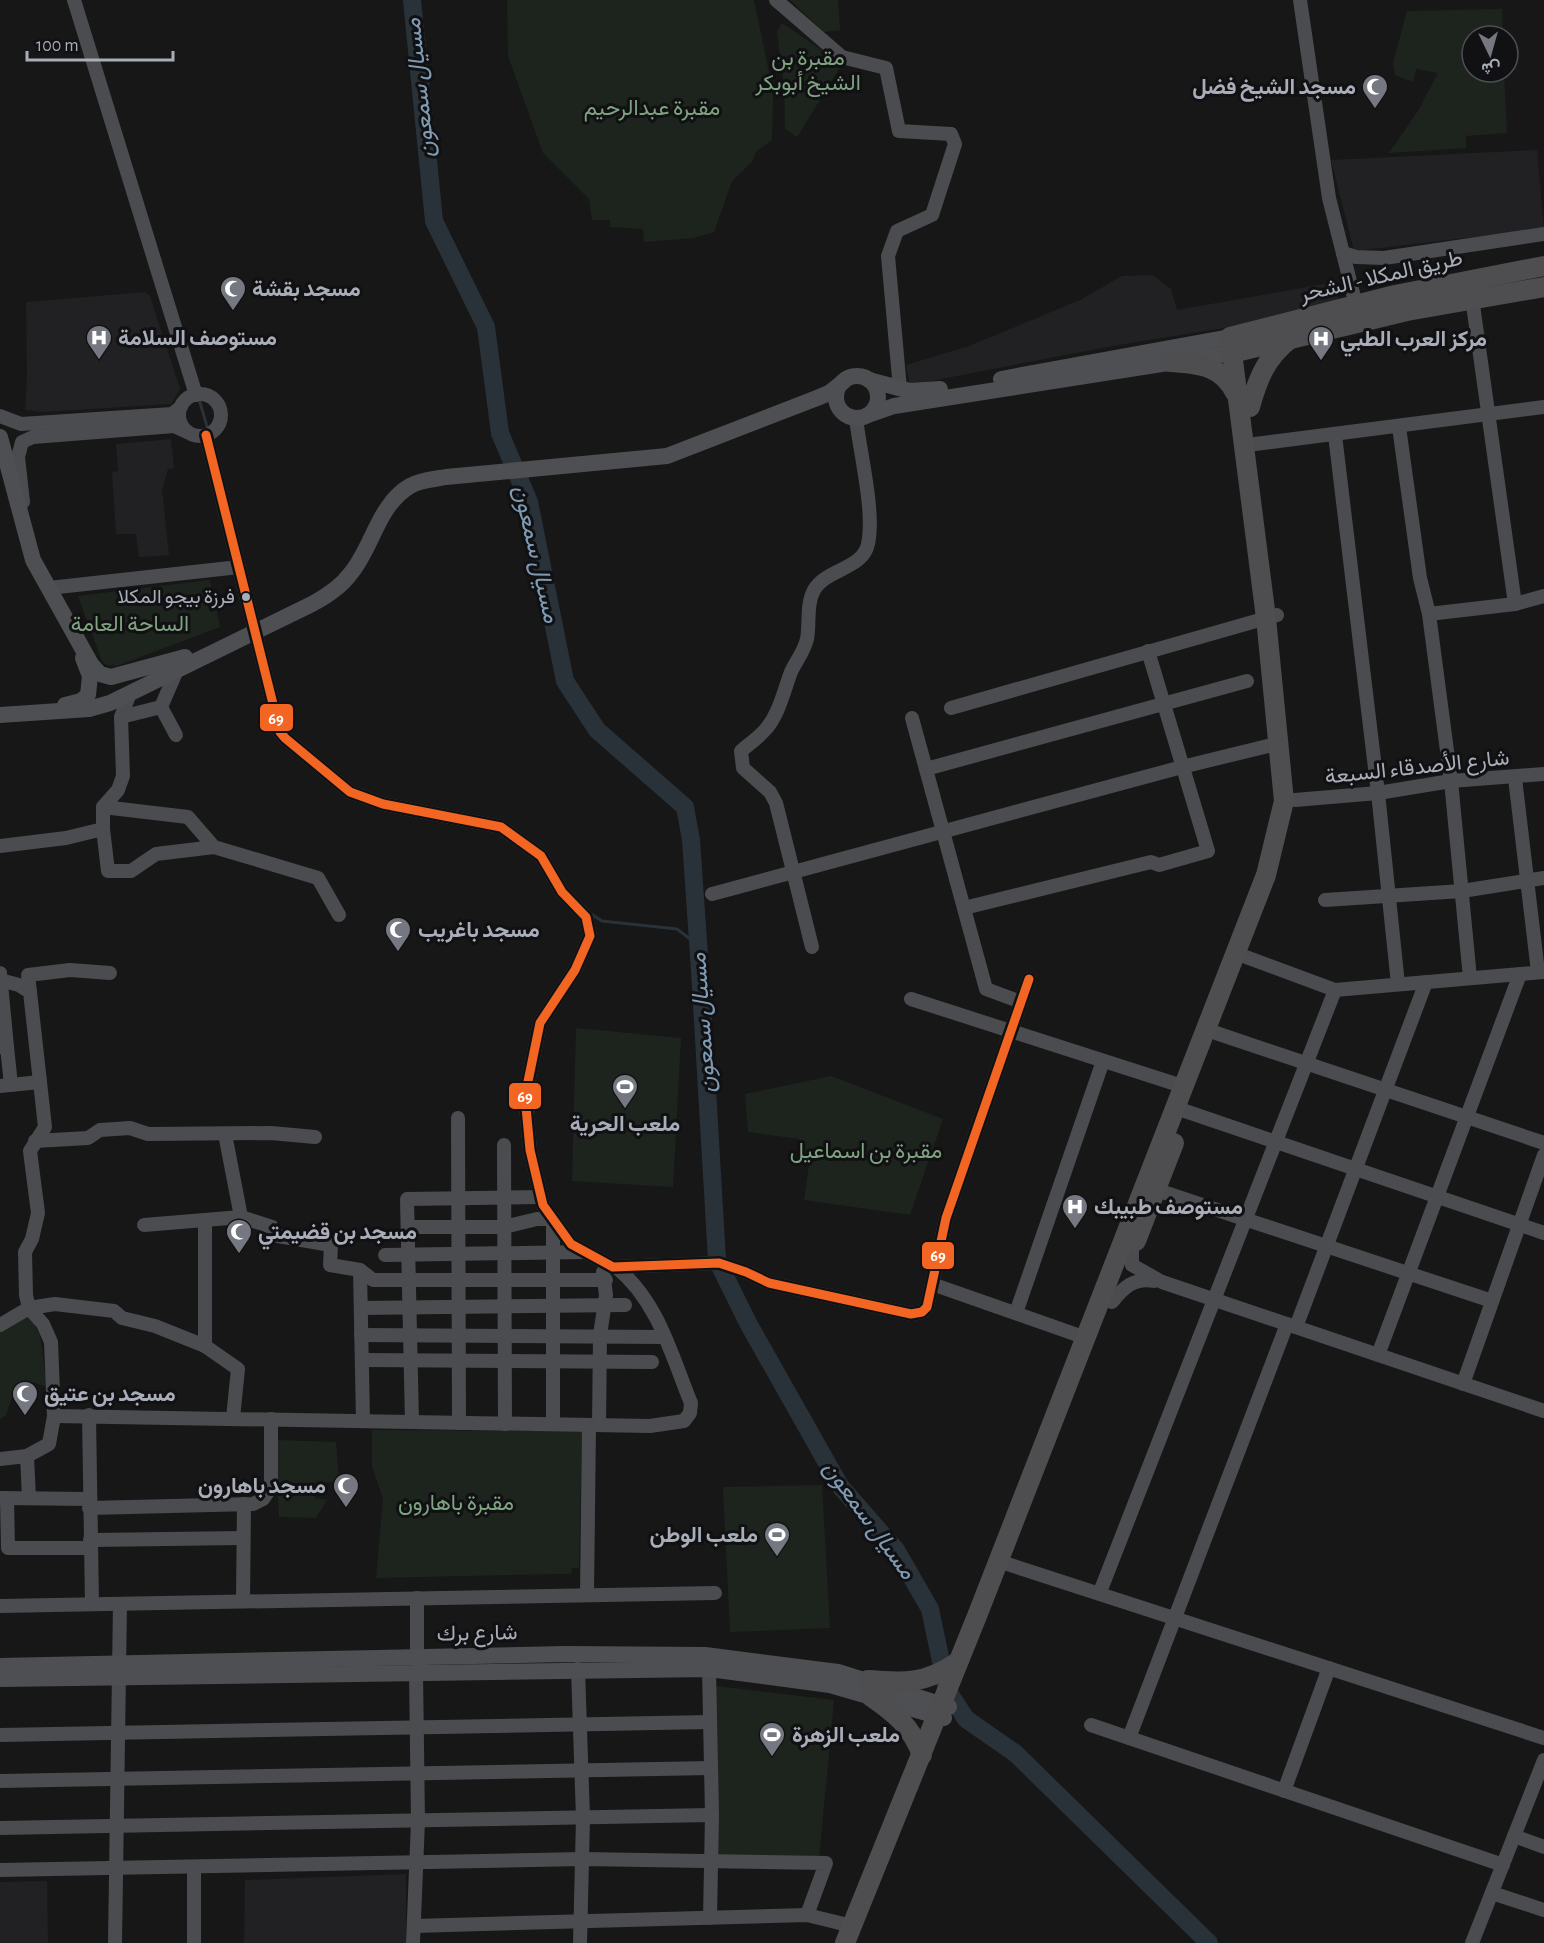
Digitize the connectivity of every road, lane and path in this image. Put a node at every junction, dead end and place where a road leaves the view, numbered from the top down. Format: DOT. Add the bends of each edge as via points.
graph roads {
  1 [pos="74,0"];
  2 [pos="776,0"];
  3 [pos="1300,0"];
  4 [pos="1544,234"];
  5 [pos="1343,253"];
  6 [pos="1544,266"];
  7 [pos="1544,287"];
  8 [pos="1472,298"];
  9 [pos="1356,305"];
  10 [pos="1292,337"];
  11 [pos="1238,344"];
  12 [pos="1170,362"];
  13 [pos="869,380"];
  14 [pos="843,382"];
  15 [pos="900,389"];
  16 [pos="196,395"];
  17 [pos="1245,404"];
  18 [pos="794,405"];
  19 [pos="181,407"];
  20 [pos="1544,407"];
  21 [pos="856,415"];
  22 [pos="1489,415"];
  23 [pos="0,416"];
  24 [pos="1399,427"];
  25 [pos="187,432"];
  26 [pos="206,435"];
  27 [pos="1335,435"];
  28 [pos="0,436"];
  29 [pos="1255,444"];
  30 [pos="26,533"];
  31 [pos="239,567"];
  32 [pos="49,588"];
  33 [pos="1544,596"];
  34 [pos="1515,604"];
  35 [pos="1429,614"];
  36 [pos="1272,617"];
  37 [pos="72,629"];
  38 [pos="255,631"];
  39 [pos="229,644"];
  40 [pos="1148,651"];
  41 [pos="177,670"];
  42 [pos="1247,681"];
  43 [pos="130,693"];
  44 [pos="1164,704"];
  45 [pos="161,707"];
  46 [pos="951,708"];
  47 [pos="38,712"];
  48 [pos="0,715"];
  49 [pos="121,717"];
  50 [pos="912,718"];
  51 [pos="176,735"];
  52 [pos="1280,744"];
  53 [pos="1182,767"];
  54 [pos="926,769"];
  55 [pos="1544,774"];
  56 [pos="1515,778"];
  57 [pos="1451,781"];
  58 [pos="1378,793"];
  59 [pos="1295,800"];
  60 [pos="104,807"];
  61 [pos="103,829"];
  62 [pos="943,831"];
  63 [pos="0,846"];
  64 [pos="214,847"];
  65 [pos="793,872"];
  66 [pos="1544,878"];
  67 [pos="1527,880"];
  68 [pos="1462,891"];
  69 [pos="712,894"];
  70 [pos="1389,897"];
  71 [pos="1324,900"];
  72 [pos="964,908"];
  73 [pos="339,915"];
  74 [pos="812,947"];
  75 [pos="1246,957"];
  76 [pos="1541,972"];
  77 [pos="110,973"];
  78 [pos="1520,974"];
  79 [pos="0,978"];
  80 [pos="1470,978"];
  81 [pos="1029,979"];
  82 [pos="1426,982"];
  83 [pos="1398,984"];
  84 [pos="1335,990"];
  85 [pos="30,992"];
  86 [pos="911,999"];
  87 [pos="1021,1002"];
  88 [pos="1011,1031"];
  89 [pos="1210,1031"];
  90 [pos="3,1047"];
  91 [pos="1103,1061"];
  92 [pos="1306,1063"];
  93 [pos="40,1082"];
  94 [pos="5,1085"];
  95 [pos="1182,1086"];
  96 [pos="1385,1089"];
  97 [pos="1185,1111"];
  98 [pos="1467,1117"];
  99 [pos="458,1118"];
  100 [pos="225,1134"];
  101 [pos="315,1137"];
  102 [pos="35,1141"];
  103 [pos="1276,1142"];
  104 [pos="1544,1143"];
  105 [pos="504,1145"];
  106 [pos="1544,1155"];
  107 [pos="1354,1169"];
  108 [pos="1157,1190"];
  109 [pos="504,1197"];
  110 [pos="541,1197"];
  111 [pos="1437,1197"];
  112 [pos="458,1198"];
  113 [pos="240,1217"];
  114 [pos="1246,1218"];
  115 [pos="553,1219"];
  116 [pos="205,1221"];
  117 [pos="1518,1224"];
  118 [pos="144,1225"];
  119 [pos="408,1227"];
  120 [pos="459,1227"];
  121 [pos="504,1227"];
  122 [pos="1544,1233"];
  123 [pos="1326,1245"];
  124 [pos="1132,1251"];
  125 [pos="553,1253"];
  126 [pos="459,1254"];
  127 [pos="505,1254"];
  128 [pos="408,1255"];
  129 [pos="592,1255"];
  130 [pos="385,1256"];
  131 [pos="616,1267"];
  132 [pos="360,1270"];
  133 [pos="1409,1273"];
  134 [pos="505,1279"];
  135 [pos="553,1279"];
  136 [pos="459,1280"];
  137 [pos="606,1280"];
  138 [pos="409,1281"];
  139 [pos="1162,1282"];
  140 [pos="932,1284"];
  141 [pos="1214,1300"];
  142 [pos="1492,1301"];
  143 [pos="1112,1302"];
  144 [pos="604,1305"];
  145 [pos="625,1305"];
  146 [pos="505,1306"];
  147 [pos="553,1306"];
  148 [pos="409,1307"];
  149 [pos="459,1307"];
  150 [pos="29,1308"];
  151 [pos="361,1308"];
  152 [pos="1016,1313"];
  153 [pos="0,1325"];
  154 [pos="1291,1326"];
  155 [pos="410,1334"];
  156 [pos="459,1334"];
  157 [pos="505,1334"];
  158 [pos="553,1334"];
  159 [pos="361,1335"];
  160 [pos="600,1335"];
  161 [pos="664,1337"];
  162 [pos="1086,1338"];
  163 [pos="205,1346"];
  164 [pos="1378,1355"];
  165 [pos="362,1360"];
  166 [pos="410,1360"];
  167 [pos="459,1361"];
  168 [pos="505,1361"];
  169 [pos="553,1361"];
  170 [pos="600,1361"];
  171 [pos="652,1362"];
  172 [pos="1463,1384"];
  173 [pos="1544,1411"];
  174 [pos="89,1415"];
  175 [pos="54,1416"];
  176 [pos="233,1418"];
  177 [pos="271,1419"];
  178 [pos="363,1421"];
  179 [pos="412,1422"];
  180 [pos="459,1423"];
  181 [pos="505,1424"];
  182 [pos="553,1424"];
  183 [pos="594,1425"];
  184 [pos="27,1456"];
  185 [pos="0,1460"];
  186 [pos="4,1498"];
  187 [pos="29,1498"];
  188 [pos="89,1504"];
  189 [pos="244,1504"];
  190 [pos="4,1525"];
  191 [pos="243,1538"];
  192 [pos="90,1544"];
  193 [pos="4,1548"];
  194 [pos="1002,1562"];
  195 [pos="1100,1592"];
  196 [pos="715,1593"];
  197 [pos="587,1595"];
  198 [pos="417,1598"];
  199 [pos="243,1601"];
  200 [pos="92,1604"];
  201 [pos="120,1604"];
  202 [pos="0,1606"];
  203 [pos="1176,1616"];
  204 [pos="956,1663"];
  205 [pos="417,1664"];
  206 [pos="0,1666"];
  207 [pos="1329,1668"];
  208 [pos="578,1669"];
  209 [pos="709,1669"];
  210 [pos="119,1670"];
  211 [pos="0,1679"];
  212 [pos="869,1688"];
  213 [pos="943,1711"];
  214 [pos="710,1722"];
  215 [pos="580,1725"];
  216 [pos="1091,1725"];
  217 [pos="417,1729"];
  218 [pos="118,1733"];
  219 [pos="0,1735"];
  220 [pos="1129,1738"];
  221 [pos="1544,1738"];
  222 [pos="922,1755"];
  223 [pos="1544,1760"];
  224 [pos="711,1768"];
  225 [pos="582,1770"];
  226 [pos="418,1773"];
  227 [pos="117,1778"];
  228 [pos="0,1781"];
  229 [pos="1539,1789"];
  230 [pos="1284,1791"];
  231 [pos="712,1815"];
  232 [pos="582,1818"];
  233 [pos="418,1821"];
  234 [pos="117,1826"];
  235 [pos="0,1828"];
  236 [pos="1514,1836"];
  237 [pos="1544,1846"];
  238 [pos="583,1859"];
  239 [pos="712,1862"];
  240 [pos="416,1864"];
  241 [pos="1503,1865"];
  242 [pos="194,1867"];
  243 [pos="116,1868"];
  244 [pos="0,1870"];
  245 [pos="1492,1893"];
  246 [pos="1544,1910"];
  247 [pos="807,1915"];
  248 [pos="710,1918"];
  249 [pos="580,1922"];
  250 [pos="414,1926"];
  251 [pos="851,1937"];
  252 [pos="115,1943"];
  253 [pos="194,1943"];
  254 [pos="413,1943"];
  255 [pos="580,1943"];
  256 [pos="1472,1943"];
  1 -- 16 [label="street"];
  2 -- 15 [label="street" via="842,57 886,68 899,131 951,134 956,144 932,215 897,231 888,256"];
  3 -- 5 [label="street" via="1329,198"];
  4 -- 5 [label="street" via="1384,258"];
  5 -- 9 [label="street"];
  6 -- 9 [label="highway, طريق المكلا - الشحر"];
  7 -- 8 [label="highway, طريق المكلا - الشحر"];
  8 -- 10 [label="highway, طريق المكلا - الشحر"];
  8 -- 22 [label="street"];
  9 -- 11 [label="highway, طريق المكلا - الشحر"];
  10 -- 11 [label="highway, طريق المكلا - الشحر"];
  10 -- 17 [label="highway" via="1267,361"];
  11 -- 12 [label="main road"];
  11 -- 15 [label="main road" via="961,386 922,391"];
  11 -- 17 [label="highway"];
  12 -- 17 [label="highway" via="1214,368 1231,383"];
  12 -- 21 [label="main road"];
  13 -- 14 [label="main road" via="856,376"];
  13 -- 15 [label="main road"];
  13 -- 21 [label="main road" via="874,385 877,404"];
  14 -- 18 [label="main road" via="829,393"];
  14 -- 21 [label="main road" via="836,400"];
  16 -- 19 [label="street"];
  16 -- 26 [label="street" via="210,397 219,407 220,421"];
  17 -- 29 [label="highway"];
  17 -- 36 [label="highway"];
  18 -- 21 [label="main road"];
  18 -- 38 [label="main road" via="667,456 446,477 412,485 386,510 352,573 335,591"];
  19 -- 23 [label="street" via="172,414 21,424"];
  19 -- 25 [label="street" via="180,420"];
  20 -- 22 [label="street"];
  21 -- 65 [label="street" via="871,530 867,549 858,560 827,576 815,590 809,605 805,648 777,709 766,729 741,751 743,768 770,792 776,803"];
  22 -- 24 [label="street"];
  22 -- 34 [label="street"];
  24 -- 27 [label="street"];
  24 -- 35 [label="street" via="1420,578"];
  25 -- 26 [label="street"];
  25 -- 30 [label="street" via="174,426 49,435 22,442 18,457"];
  26 -- 31 [label="street"];
  27 -- 29 [label="street"];
  27 -- 58 [label="street"];
  28 -- 30 [label="main road"];
  29 -- 36 [label="highway"];
  30 -- 32 [label="main road" via="33,560"];
  31 -- 32 [label="street"];
  31 -- 38 [label="street"];
  32 -- 37 [label="main road"];
  33 -- 34 [label="street"];
  34 -- 35 [label="street"];
  35 -- 57 [label="street"];
  36 -- 40 [label="street"];
  36 -- 52 [label="highway"];
  36 -- 59 [label="highway"];
  37 -- 39 [label="main road" via="91,664 100,674 111,677"];
  37 -- 47 [label="main road" via="90,676 88,695 81,701"];
  38 -- 39 [label="main road"];
  38 -- 110 [label="street" via="280,732 319,769 350,792 383,804 501,827 541,856 562,892 586,917 590,936 575,970 540,1023 525,1096 530,1150"];
  39 -- 41 [label="main road"];
  40 -- 44 [label="street"];
  40 -- 46 [label="street"];
  41 -- 43 [label="main road"];
  41 -- 45 [label="street"];
  42 -- 44 [label="street"];
  43 -- 47 [label="main road" via="89,710"];
  43 -- 49 [label="street"];
  44 -- 53 [label="street"];
  44 -- 54 [label="street"];
  45 -- 49 [label="street"];
  45 -- 51 [label="street"];
  47 -- 48 [label="main road"];
  49 -- 60 [label="street" via="123,776 118,790"];
  50 -- 54 [label="street"];
  52 -- 53 [label="street"];
  52 -- 89 [label="highway" via="1284,801 1266,875"];
  53 -- 62 [label="street"];
  53 -- 72 [label="street" via="1208,851"];
  54 -- 62 [label="street"];
  55 -- 56 [label="street, شارع الأصدقاء السبعة"];
  56 -- 57 [label="street, شارع الأصدقاء السبعة"];
  56 -- 67 [label="street"];
  57 -- 58 [label="street, شارع الأصدقاء السبعة"];
  57 -- 68 [label="street"];
  58 -- 59 [label="street, شارع الأصدقاء السبعة"];
  58 -- 70 [label="street"];
  59 -- 75 [label="highway" via="1276,883"];
  60 -- 61 [label="street"];
  60 -- 64 [label="street" via="188,817"];
  61 -- 63 [label="street"];
  61 -- 64 [label="street" via="108,871 131,871 156,854"];
  62 -- 65 [label="street"];
  62 -- 72 [label="street"];
  64 -- 73 [label="street" via="318,878"];
  65 -- 69 [label="street"];
  65 -- 74 [label="street"];
  66 -- 67 [label="street"];
  67 -- 68 [label="street"];
  67 -- 76 [label="street"];
  68 -- 70 [label="street"];
  68 -- 80 [label="street"];
  70 -- 71 [label="street"];
  70 -- 83 [label="street"];
  72 -- 87 [label="street" via="986,989"];
  75 -- 84 [label="street"];
  75 -- 89 [label="highway"];
  76 -- 78 [label="street"];
  77 -- 85 [label="street" via="70,970 27,975"];
  78 -- 80 [label="street"];
  78 -- 98 [label="street"];
  79 -- 85 [label="street"];
  79 -- 90 [label="street"];
  80 -- 82 [label="street"];
  81 -- 87 [label="street"];
  82 -- 83 [label="street"];
  82 -- 96 [label="street"];
  83 -- 84 [label="street"];
  84 -- 92 [label="street"];
  85 -- 93 [label="street"];
  86 -- 88 [label="street"];
  87 -- 88 [label="street"];
  88 -- 91 [label="street"];
  88 -- 140 [label="street" via="946,1218"];
  89 -- 92 [label="street"];
  89 -- 95 [label="highway"];
  89 -- 97 [label="highway"];
  90 -- 94 [label="street"];
  91 -- 95 [label="street"];
  91 -- 152 [label="street"];
  92 -- 96 [label="street"];
  92 -- 103 [label="street"];
  93 -- 94 [label="street"];
  93 -- 102 [label="street" via="45,1127"];
  95 -- 162 [label="highway"];
  96 -- 98 [label="street"];
  96 -- 107 [label="street"];
  97 -- 103 [label="street"];
  97 -- 108 [label="highway"];
  98 -- 104 [label="street"];
  98 -- 111 [label="street"];
  99 -- 112 [label="street"];
  100 -- 101 [label="street"];
  100 -- 102 [label="street" via="148,1134 130,1128 100,1130 88,1138"];
  100 -- 113 [label="street"];
  102 -- 150 [label="street" via="30,1151 38,1214 25,1252"];
  103 -- 107 [label="street"];
  103 -- 114 [label="street"];
  105 -- 109 [label="street"];
  106 -- 117 [label="street"];
  107 -- 111 [label="street"];
  107 -- 123 [label="street"];
  108 -- 114 [label="street"];
  108 -- 124 [label="highway"];
  109 -- 110 [label="street"];
  109 -- 112 [label="street"];
  109 -- 121 [label="street"];
  110 -- 115 [label="street"];
  111 -- 117 [label="street"];
  111 -- 133 [label="street"];
  112 -- 119 [label="street" via="407,1199"];
  112 -- 120 [label="street"];
  113 -- 116 [label="street"];
  113 -- 132 [label="street" via="272,1227 278,1236 331,1245 330,1265"];
  114 -- 123 [label="street"];
  114 -- 141 [label="street"];
  115 -- 121 [label="street"];
  115 -- 125 [label="street"];
  115 -- 129 [label="street" via="571,1244"];
  116 -- 118 [label="street"];
  116 -- 163 [label="street"];
  117 -- 122 [label="street"];
  117 -- 142 [label="street"];
  119 -- 120 [label="street"];
  119 -- 128 [label="street"];
  120 -- 121 [label="street"];
  120 -- 126 [label="street"];
  121 -- 127 [label="street"];
  123 -- 133 [label="street"];
  123 -- 154 [label="street"];
  124 -- 139 [label="street" via="1132,1265"];
  124 -- 143 [label="highway"];
  125 -- 127 [label="street"];
  125 -- 129 [label="street"];
  125 -- 135 [label="street"];
  126 -- 127 [label="street"];
  126 -- 128 [label="street"];
  126 -- 136 [label="street"];
  127 -- 134 [label="street"];
  128 -- 130 [label="street"];
  128 -- 138 [label="street"];
  129 -- 131 [label="street"];
  129 -- 137 [label="street"];
  131 -- 140 [label="street" via="719,1263 769,1283 915,1314 927,1307"];
  131 -- 161 [label="street" via="647,1299"];
  132 -- 138 [label="street" via="373,1280"];
  132 -- 151 [label="street"];
  133 -- 142 [label="street"];
  133 -- 164 [label="street"];
  134 -- 135 [label="street"];
  134 -- 136 [label="street"];
  134 -- 146 [label="street"];
  135 -- 137 [label="street"];
  135 -- 147 [label="street"];
  136 -- 138 [label="street"];
  136 -- 149 [label="street"];
  137 -- 144 [label="street"];
  138 -- 148 [label="street"];
  139 -- 141 [label="street"];
  139 -- 143 [label="street" via="1149,1280 1125,1286"];
  140 -- 152 [label="street"];
  141 -- 154 [label="street"];
  141 -- 195 [label="street"];
  142 -- 172 [label="street"];
  143 -- 194 [label="highway"];
  144 -- 145 [label="street"];
  144 -- 147 [label="street"];
  144 -- 160 [label="street"];
  146 -- 147 [label="street"];
  146 -- 149 [label="street"];
  146 -- 157 [label="street"];
  147 -- 158 [label="street"];
  148 -- 149 [label="street"];
  148 -- 151 [label="street"];
  148 -- 155 [label="street"];
  149 -- 156 [label="street"];
  150 -- 153 [label="street"];
  150 -- 163 [label="street" via="55,1304 114,1311 122,1318"];
  150 -- 175 [label="street" via="43,1324 51,1342"];
  151 -- 159 [label="street"];
  152 -- 162 [label="street"];
  154 -- 164 [label="street"];
  154 -- 203 [label="street"];
  155 -- 156 [label="street"];
  155 -- 159 [label="street"];
  155 -- 166 [label="street"];
  156 -- 157 [label="street"];
  156 -- 167 [label="street"];
  157 -- 158 [label="street"];
  157 -- 168 [label="street"];
  158 -- 160 [label="street"];
  158 -- 169 [label="street"];
  159 -- 165 [label="street"];
  160 -- 161 [label="street"];
  160 -- 170 [label="street"];
  161 -- 183 [label="street" via="691,1403 684,1421 650,1426"];
  162 -- 194 [label="highway"];
  163 -- 176 [label="street" via="238,1369"];
  164 -- 172 [label="street"];
  165 -- 166 [label="street"];
  165 -- 178 [label="street"];
  166 -- 167 [label="street"];
  166 -- 179 [label="street"];
  167 -- 168 [label="street"];
  167 -- 180 [label="street"];
  168 -- 169 [label="street"];
  168 -- 181 [label="street"];
  169 -- 170 [label="street"];
  169 -- 182 [label="street"];
  170 -- 171 [label="street"];
  170 -- 183 [label="street"];
  172 -- 173 [label="street"];
  174 -- 175 [label="street"];
  174 -- 176 [label="street"];
  174 -- 188 [label="street"];
  175 -- 184 [label="street" via="49,1444"];
  176 -- 177 [label="street"];
  177 -- 178 [label="street"];
  177 -- 189 [label="street" via="269,1494 253,1504"];
  178 -- 179 [label="street"];
  179 -- 180 [label="street"];
  180 -- 181 [label="street"];
  181 -- 182 [label="street"];
  182 -- 183 [label="street"];
  183 -- 197 [label="street"];
  184 -- 185 [label="street"];
  184 -- 187 [label="street"];
  186 -- 187 [label="street"];
  186 -- 190 [label="street"];
  187 -- 188 [label="street"];
  188 -- 189 [label="street"];
  188 -- 192 [label="street"];
  189 -- 191 [label="street"];
  190 -- 193 [label="street"];
  191 -- 192 [label="street"];
  191 -- 199 [label="street"];
  192 -- 193 [label="street"];
  192 -- 200 [label="street"];
  194 -- 195 [label="street"];
  194 -- 204 [label="highway"];
  194 -- 213 [label="highway"];
  195 -- 203 [label="street"];
  196 -- 197 [label="street"];
  197 -- 198 [label="street"];
  198 -- 199 [label="street"];
  198 -- 205 [label="street"];
  199 -- 201 [label="street"];
  200 -- 201 [label="street"];
  200 -- 202 [label="street"];
  201 -- 210 [label="street"];
  203 -- 207 [label="street"];
  203 -- 220 [label="street"];
  204 -- 212 [label="highway" via="929,1679"];
  204 -- 213 [label="highway"];
  205 -- 208 [label="main road, شارع برك"];
  205 -- 210 [label="main road, شارع برك"];
  205 -- 212 [label="main road, شارع برك" via="705,1655 788,1664"];
  205 -- 217 [label="street"];
  206 -- 210 [label="main road, شارع برك"];
  207 -- 221 [label="street"];
  207 -- 230 [label="street"];
  208 -- 209 [label="main road, شارع برك"];
  208 -- 215 [label="street"];
  209 -- 212 [label="main road, شارع برك"];
  209 -- 214 [label="street"];
  210 -- 211 [label="main road, شارع برك"];
  210 -- 218 [label="street"];
  212 -- 213 [label="main road, شارع برك"];
  212 -- 222 [label="highway" via="913,1732"];
  213 -- 222 [label="highway"];
  213 -- 251 [label="highway"];
  214 -- 215 [label="street"];
  214 -- 224 [label="street"];
  215 -- 217 [label="street"];
  215 -- 225 [label="street"];
  216 -- 220 [label="street"];
  217 -- 218 [label="street"];
  217 -- 226 [label="street"];
  218 -- 219 [label="street"];
  218 -- 227 [label="street"];
  220 -- 230 [label="street"];
  222 -- 251 [label="highway"];
  223 -- 229 [label="street"];
  224 -- 225 [label="street"];
  224 -- 231 [label="street"];
  225 -- 226 [label="street"];
  225 -- 232 [label="street"];
  226 -- 227 [label="street"];
  226 -- 233 [label="street"];
  227 -- 228 [label="street"];
  227 -- 234 [label="street"];
  229 -- 236 [label="street"];
  230 -- 241 [label="street"];
  231 -- 232 [label="street"];
  231 -- 239 [label="street"];
  232 -- 233 [label="street"];
  232 -- 238 [label="street"];
  233 -- 234 [label="street"];
  233 -- 240 [label="street"];
  234 -- 235 [label="street"];
  234 -- 243 [label="street"];
  236 -- 237 [label="street"];
  236 -- 241 [label="street"];
  238 -- 239 [label="street"];
  238 -- 240 [label="street"];
  238 -- 249 [label="street"];
  239 -- 247 [label="street" via="826,1863"];
  239 -- 248 [label="street"];
  240 -- 242 [label="street"];
  240 -- 250 [label="street"];
  241 -- 245 [label="street"];
  242 -- 243 [label="street"];
  242 -- 253 [label="street"];
  243 -- 244 [label="street"];
  243 -- 252 [label="street"];
  245 -- 246 [label="street"];
  245 -- 256 [label="street"];
  247 -- 248 [label="street"];
  247 -- 251 [label="street"];
  248 -- 249 [label="street"];
  249 -- 250 [label="street"];
  249 -- 255 [label="street"];
  250 -- 254 [label="street"];
}
